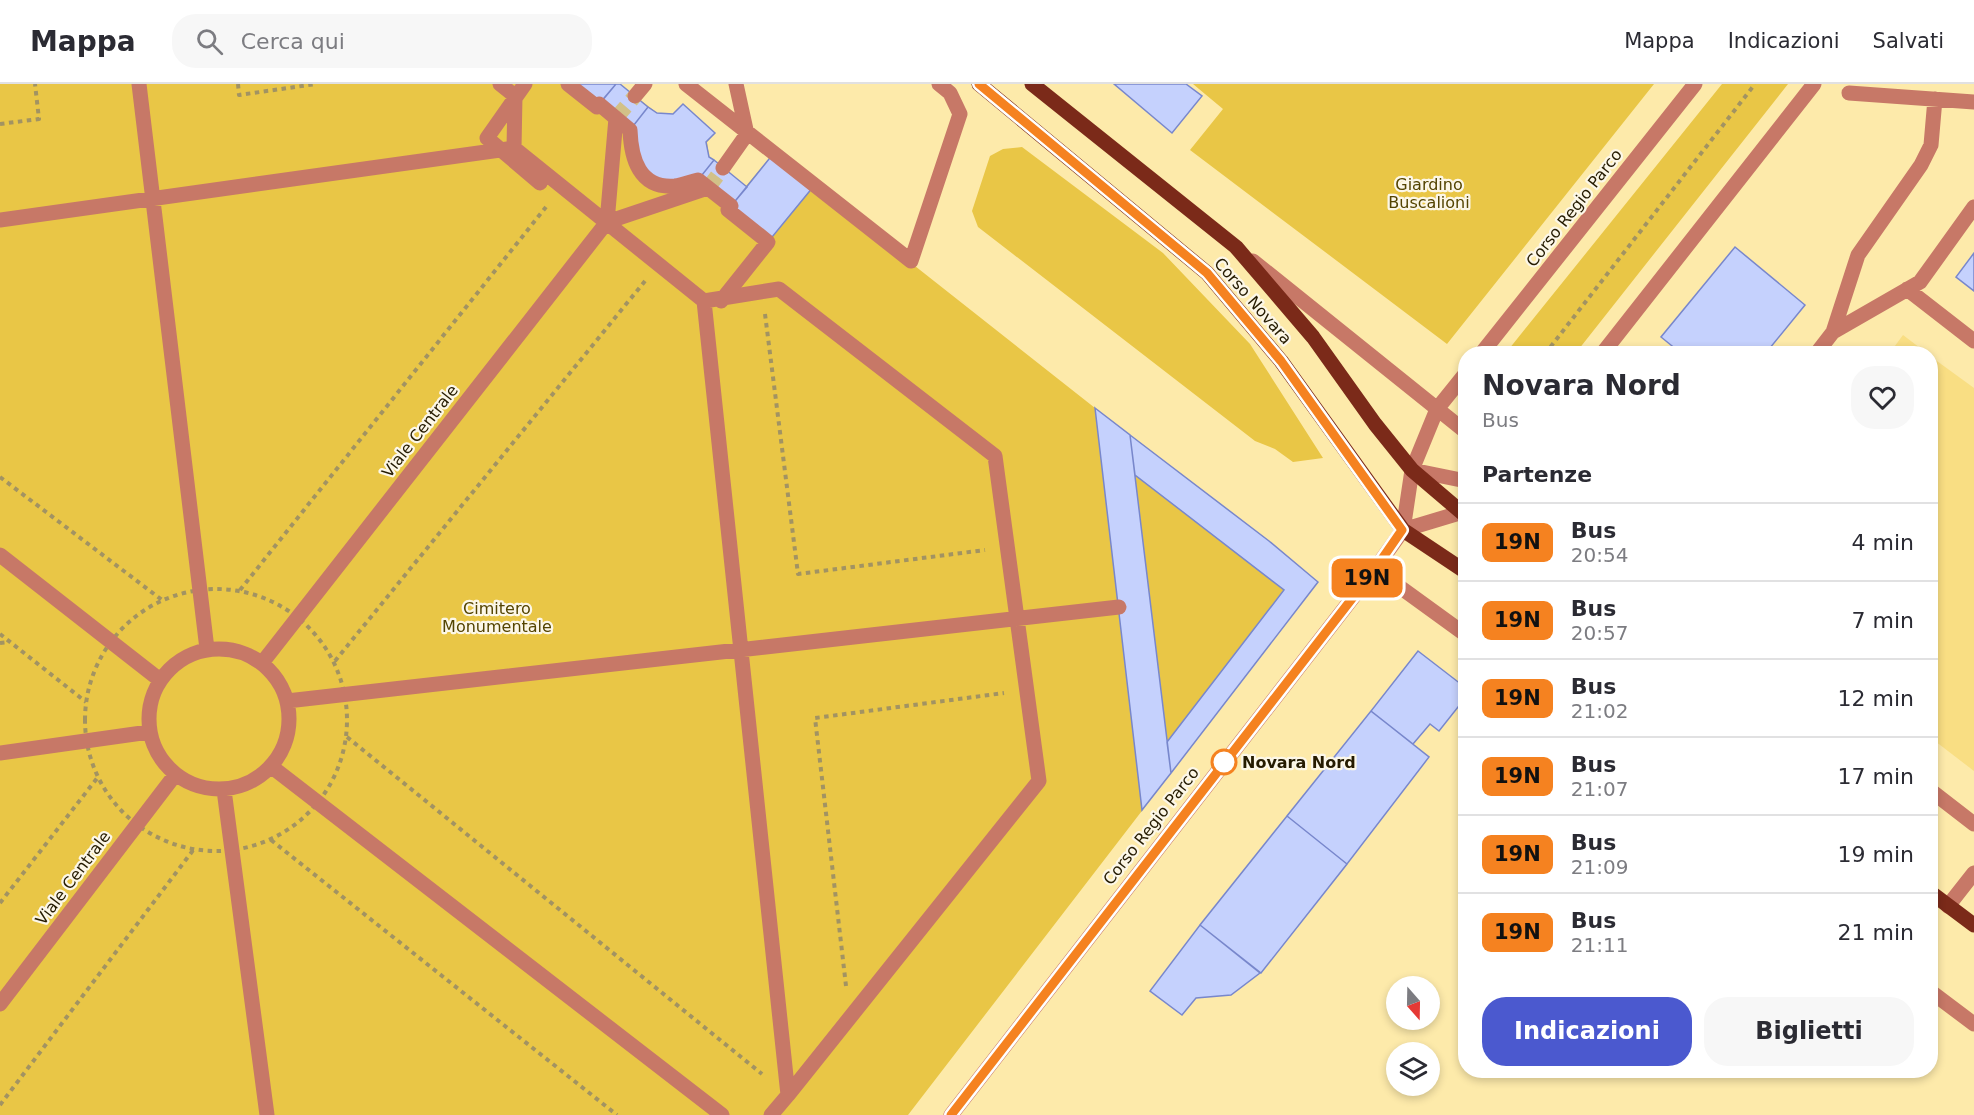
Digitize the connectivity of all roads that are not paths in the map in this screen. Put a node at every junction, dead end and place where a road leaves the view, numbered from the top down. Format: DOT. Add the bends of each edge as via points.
graph roads {
  1 [pos="139,84"];
  2 [pos="500,84"];
  3 [pos="568,84"];
  4 [pos="686,84"];
  5 [pos="736,84"];
  6 [pos="939,84"];
  7 [pos="979,84"];
  8 [pos="1032,84"];
  9 [pos="1695,84"];
  10 [pos="1814,84"];
  11 [pos="520,90"];
  12 [pos="1849,93"];
  13 [pos="1935,99"];
  14 [pos="1974,102"];
  15 [pos="616,118"];
  16 [pos="747,134"];
  17 [pos="507,149"];
  18 [pos="723,168"];
  19 [pos="708,188"];
  20 [pos="154,198"];
  21 [pos="1974,207"];
  22 [pos="0,220"];
  23 [pos="604,226"];
  24 [pos="1236,247"];
  25 [pos="1906,289"];
  26 [pos="724,297"];
  27 [pos="705,309"];
  28 [pos="1833,332"];
  29 [pos="1974,341"];
  30 [pos="1487,346"];
  31 [pos="1608,346"];
  32 [pos="1822,346"];
  33 [pos="1458,384"];
  34 [pos="1437,409"];
  35 [pos="1458,426"];
  36 [pos="1412,470"];
  37 [pos="1458,479"];
  38 [pos="1458,507"];
  39 [pos="1458,515"];
  40 [pos="1402,530"];
  41 [pos="0,555"];
  42 [pos="1458,567"];
  43 [pos="1375,569"];
  44 [pos="1119,607"];
  45 [pos="1016,618"];
  46 [pos="1458,629"];
  47 [pos="207,649"];
  48 [pos="742,649"];
  49 [pos="262,663"];
  50 [pos="160,680"];
  51 [pos="287,701"];
  52 [pos="149,732"];
  53 [pos="0,753"];
  54 [pos="272,766"];
  55 [pos="175,775"];
  56 [pos="224,790"];
  57 [pos="1938,796"];
  58 [pos="1974,824"];
  59 [pos="1974,873"];
  60 [pos="1938,898"];
  61 [pos="1948,906"];
  62 [pos="1974,926"];
  63 [pos="1938,996"];
  64 [pos="0,1004"];
  65 [pos="1974,1024"];
  66 [pos="788,1095"];
  67 [pos="267,1115"];
  68 [pos="722,1115"];
  69 [pos="771,1115"];
  70 [pos="951,1115"];
  1 -- 20 [label="street"];
  2 -- 11 [label="street"];
  3 -- 15 [label="street"];
  4 -- 16 [label="street"];
  5 -- 16 [label="street"];
  6 -- 16 [label="street" via="950,93 960,114 911,261"];
  7 -- 40 [label="main road, Corso Novara" via="1207,273 1281,361"];
  8 -- 24 [label="main road, Corso Novara"];
  9 -- 30 [label="street, Corso Regio Parco"];
  10 -- 31 [label="street"];
  11 -- 17 [label="street"];
  11 -- 17 [label="street" via="487,138"];
  12 -- 13 [label="street"];
  13 -- 14 [label="street"];
  13 -- 28 [label="street" via="1931,145 1858,255"];
  15 -- 19 [label="street" via="630,130 631,152 645,177 663,186 698,180"];
  15 -- 23 [label="street"];
  16 -- 18 [label="street"];
  17 -- 20 [label="street"];
  17 -- 23 [label="street"];
  17 -- 23 [label="street" via="555,195"];
  19 -- 23 [label="street"];
  19 -- 26 [label="street" via="768,242"];
  20 -- 22 [label="street"];
  20 -- 47 [label="street"];
  21 -- 25 [label="street" via="1920,282"];
  23 -- 27 [label="street"];
  23 -- 27 [label="street" via="652,272"];
  23 -- 49 [label="street, Viale Centrale"];
  24 -- 34 [label="street, Corso Novara"];
  24 -- 36 [label="main road, Corso Novara" via="1313,337"];
  25 -- 28 [label="street"];
  25 -- 29 [label="street"];
  26 -- 27 [label="street"];
  26 -- 45 [label="street" via="779,288 995,456"];
  27 -- 48 [label="street"];
  28 -- 32 [label="street"];
  33 -- 34 [label="street, Corso Regio Parco"];
  34 -- 35 [label="street, Corso Novara"];
  34 -- 36 [label="street, Corso Regio Parco"];
  36 -- 37 [label="street"];
  36 -- 38 [label="main road, Corso Novara"];
  36 -- 40 [label="street, Corso Regio Parco"];
  39 -- 40 [label="street"];
  40 -- 42 [label="main road, Corso Novara"];
  40 -- 43 [label="street, Corso Regio Parco"];
  41 -- 50 [label="street"];
  43 -- 46 [label="street"];
  43 -- 70 [label="street, Corso Regio Parco"];
  44 -- 45 [label="street"];
  45 -- 48 [label="street"];
  45 -- 66 [label="street" via="1039,781"];
  47 -- 49 [label="street" via="241,652"];
  47 -- 50 [label="street" via="176,663"];
  48 -- 51 [label="street"];
  48 -- 66 [label="street"];
  49 -- 51 [label="street" via="278,680"];
  50 -- 52 [label="street" via="151,699"];
  51 -- 54 [label="street" via="290,724 284,747"];
  52 -- 53 [label="street"];
  52 -- 55 [label="street" via="160,760"];
  54 -- 56 [label="street" via="255,780"];
  54 -- 68 [label="street"];
  55 -- 56 [label="street" via="193,785"];
  55 -- 64 [label="street, Viale Centrale"];
  56 -- 67 [label="street"];
  57 -- 58 [label="street"];
  59 -- 61 [label="street"];
  60 -- 61 [label="main road"];
  61 -- 62 [label="main road"];
  63 -- 65 [label="street"];
  66 -- 69 [label="street"];
}
